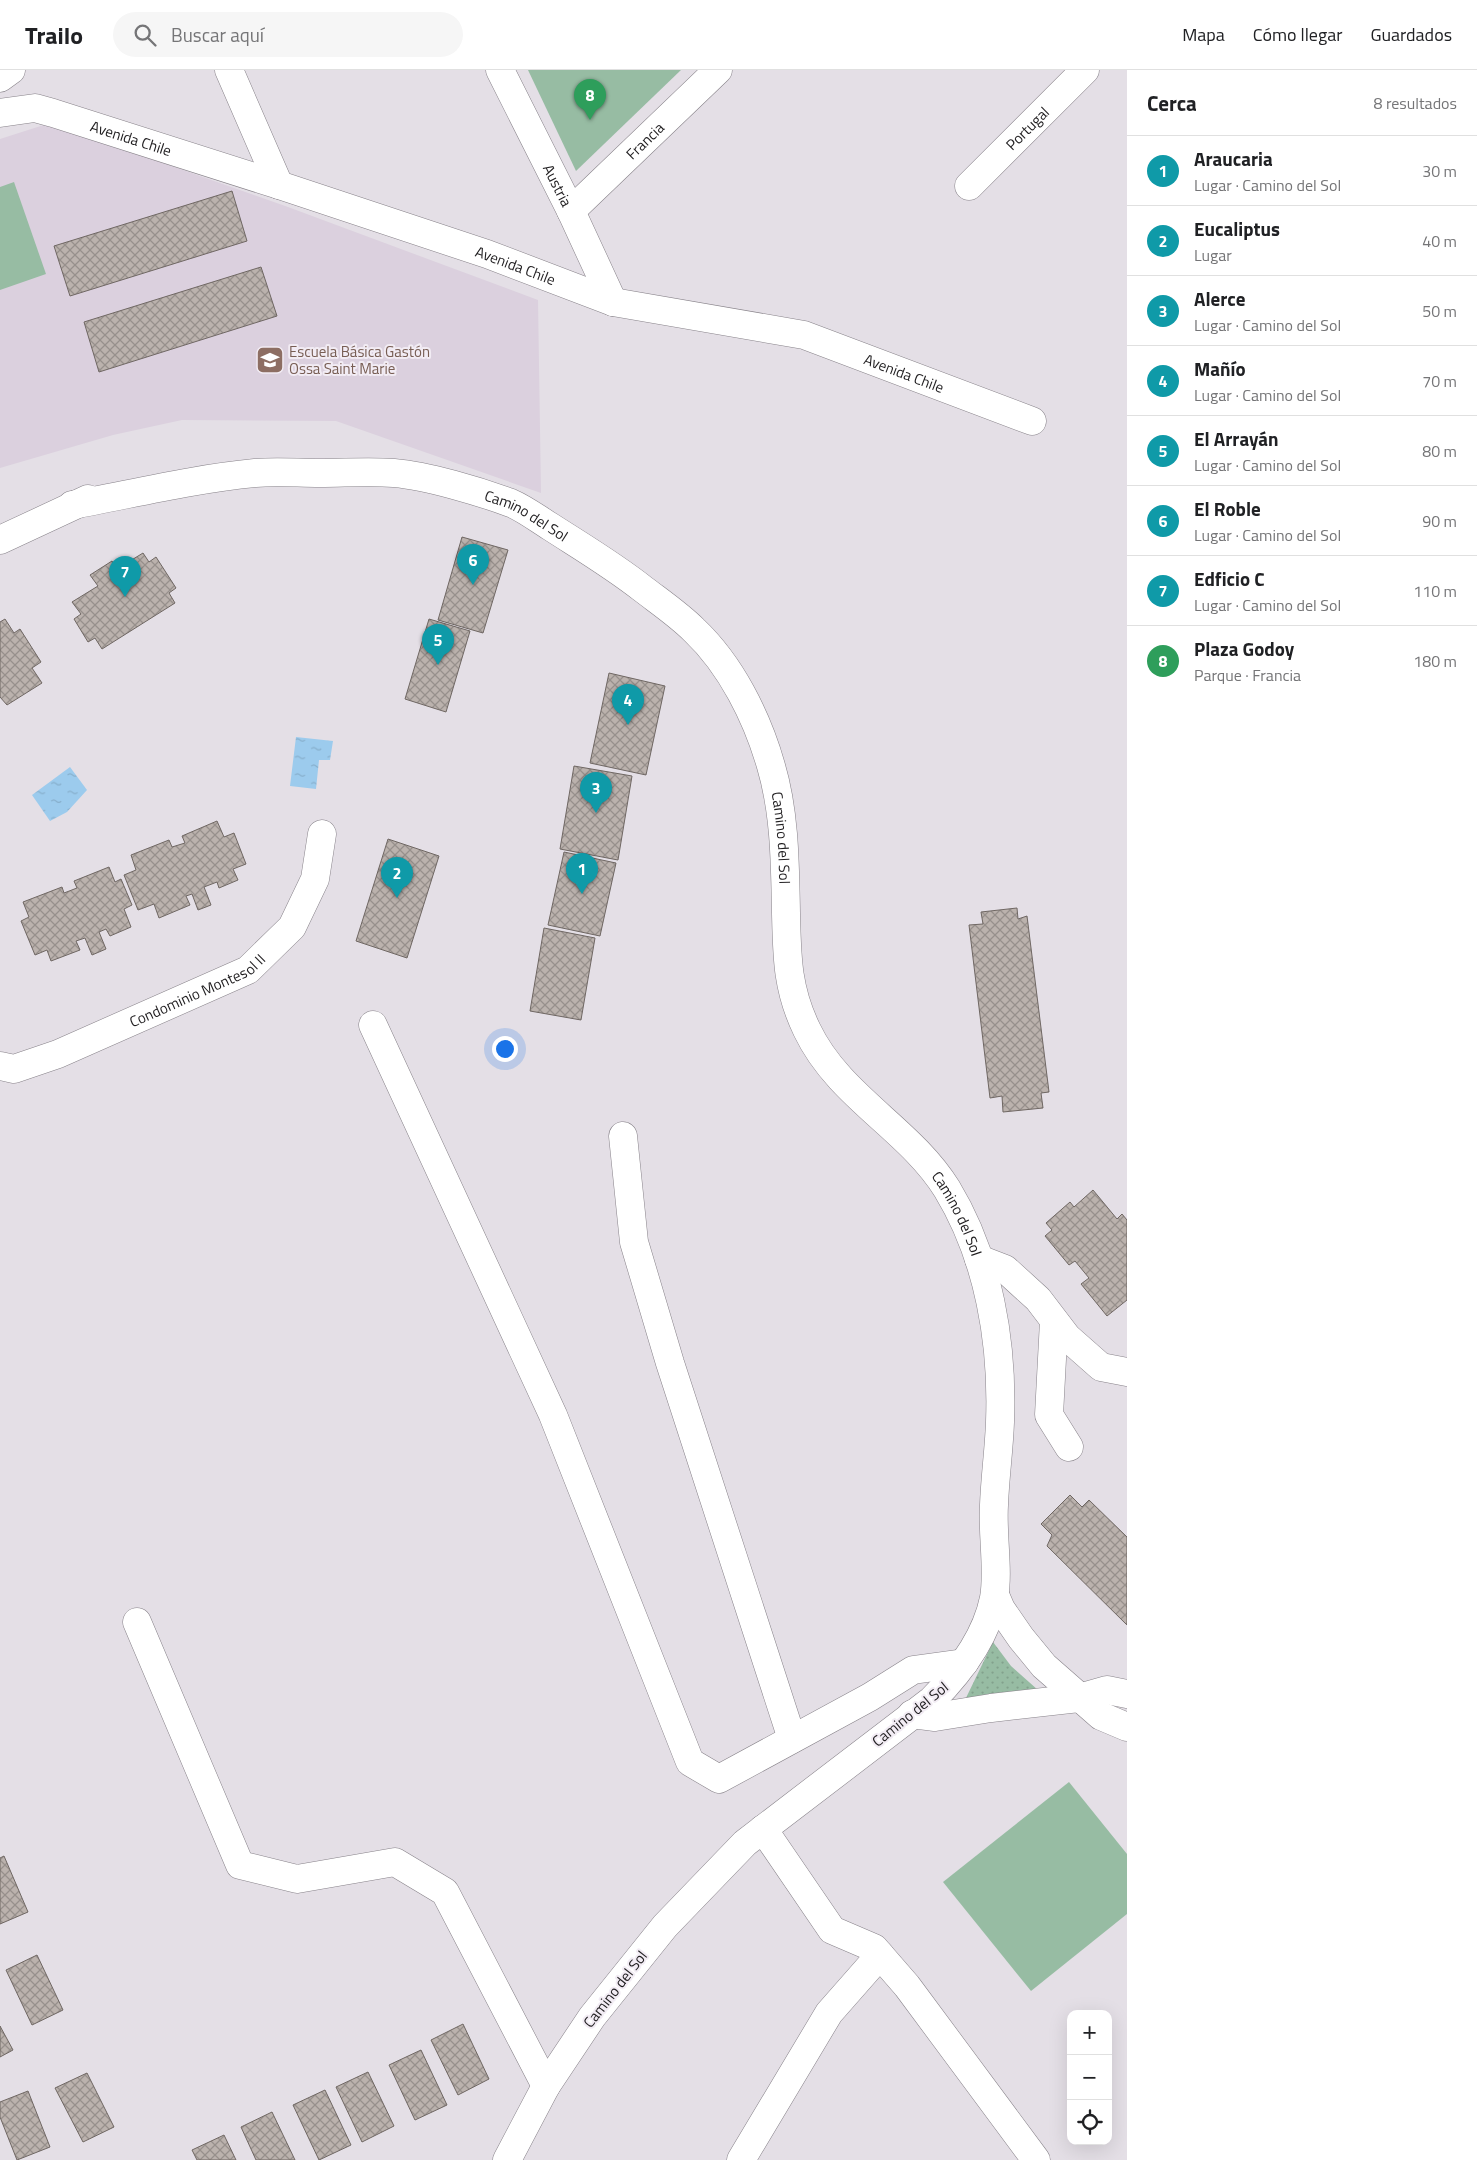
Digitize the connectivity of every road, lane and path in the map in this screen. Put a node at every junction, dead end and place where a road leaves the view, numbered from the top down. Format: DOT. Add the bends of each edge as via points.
graph roads {
  1 [pos="11,70"];
  2 [pos="229,70"];
  3 [pos="500,70"];
  4 [pos="718,70"];
  5 [pos="1084,70"];
  6 [pos="0,78"];
  7 [pos="0,113"];
  8 [pos="279,185"];
  9 [pos="969,186"];
  10 [pos="571,211"];
  11 [pos="613,302"];
  12 [pos="1032,421"];
  13 [pos="0,540"];
  14 [pos="322,834"];
  15 [pos="373,1025"];
  16 [pos="0,1066"];
  17 [pos="623,1136"];
  18 [pos="979,1259"];
  19 [pos="1054,1321"];
  20 [pos="1127,1372"];
  21 [pos="1069,1447"];
  22 [pos="995,1595"];
  23 [pos="137,1622"];
  24 [pos="964,1663"];
  25 [pos="1127,1694"];
  26 [pos="1080,1698"];
  27 [pos="912,1714"];
  28 [pos="1127,1727"];
  29 [pos="792,1739"];
  30 [pos="763,1829"];
  31 [pos="880,1955"];
  32 [pos="546,2086"];
  33 [pos="1023,2156"];
  34 [pos="507,2160"];
  35 [pos="740,2160"];
  1 -- 6 [label="street"];
  2 -- 8 [label="street"];
  3 -- 10 [label="street, Austria"];
  4 -- 10 [label="street, Francia"];
  5 -- 9 [label="street, Portugal"];
  7 -- 8 [label="street, Avenida Chile" via="35,108"];
  8 -- 11 [label="street, Avenida Chile" via="487,254"];
  10 -- 11 [label="street, Austria"];
  11 -- 12 [label="street, Avenida Chile" via="804,335"];
  13 -- 18 [label="street, Camino del Sol" via="72,505 159,470 233,459 257,472 396,473 446,483 514,504 628,577 693,629 713,651 745,700 760,732 779,800 789,976 808,1032 843,1083 903,1136 935,1172 958,1208"];
  14 -- 16 [label="street, Condominio Montesol II" via="315,879 292,927 248,970 58,1054 14,1069"];
  15 -- 29 [label="street" via="552,1415 690,1762 719,1779"];
  17 -- 29 [label="street" via="634,1242"];
  18 -- 19 [label="street" via="1005,1269 1038,1299"];
  18 -- 22 [label="street, Camino del Sol" via="996,1332 1000,1378 994,1508"];
  19 -- 20 [label="street" via="1101,1367"];
  19 -- 21 [label="street" via="1049,1415"];
  22 -- 24 [label="street, Camino del Sol" via="988,1619"];
  22 -- 26 [label="street" via="1021,1638 1044,1666"];
  23 -- 32 [label="street" via="240,1864 297,1879 395,1862 445,1892"];
  24 -- 27 [label="street, Camino del Sol" via="938,1694"];
  24 -- 29 [label="street" via="913,1670"];
  25 -- 26 [label="street" via="1107,1690"];
  26 -- 27 [label="street" via="935,1717"];
  26 -- 28 [label="street" via="1101,1716"];
  27 -- 30 [label="street, Camino del Sol"];
  30 -- 31 [label="street" via="832,1930 874,1948"];
  30 -- 32 [label="street, Camino del Sol" via="745,1843 665,1926 592,2017"];
  31 -- 33 [label="street" via="907,1986"];
  31 -- 35 [label="street" via="829,2013"];
  32 -- 34 [label="street, Camino del Sol"];
}
